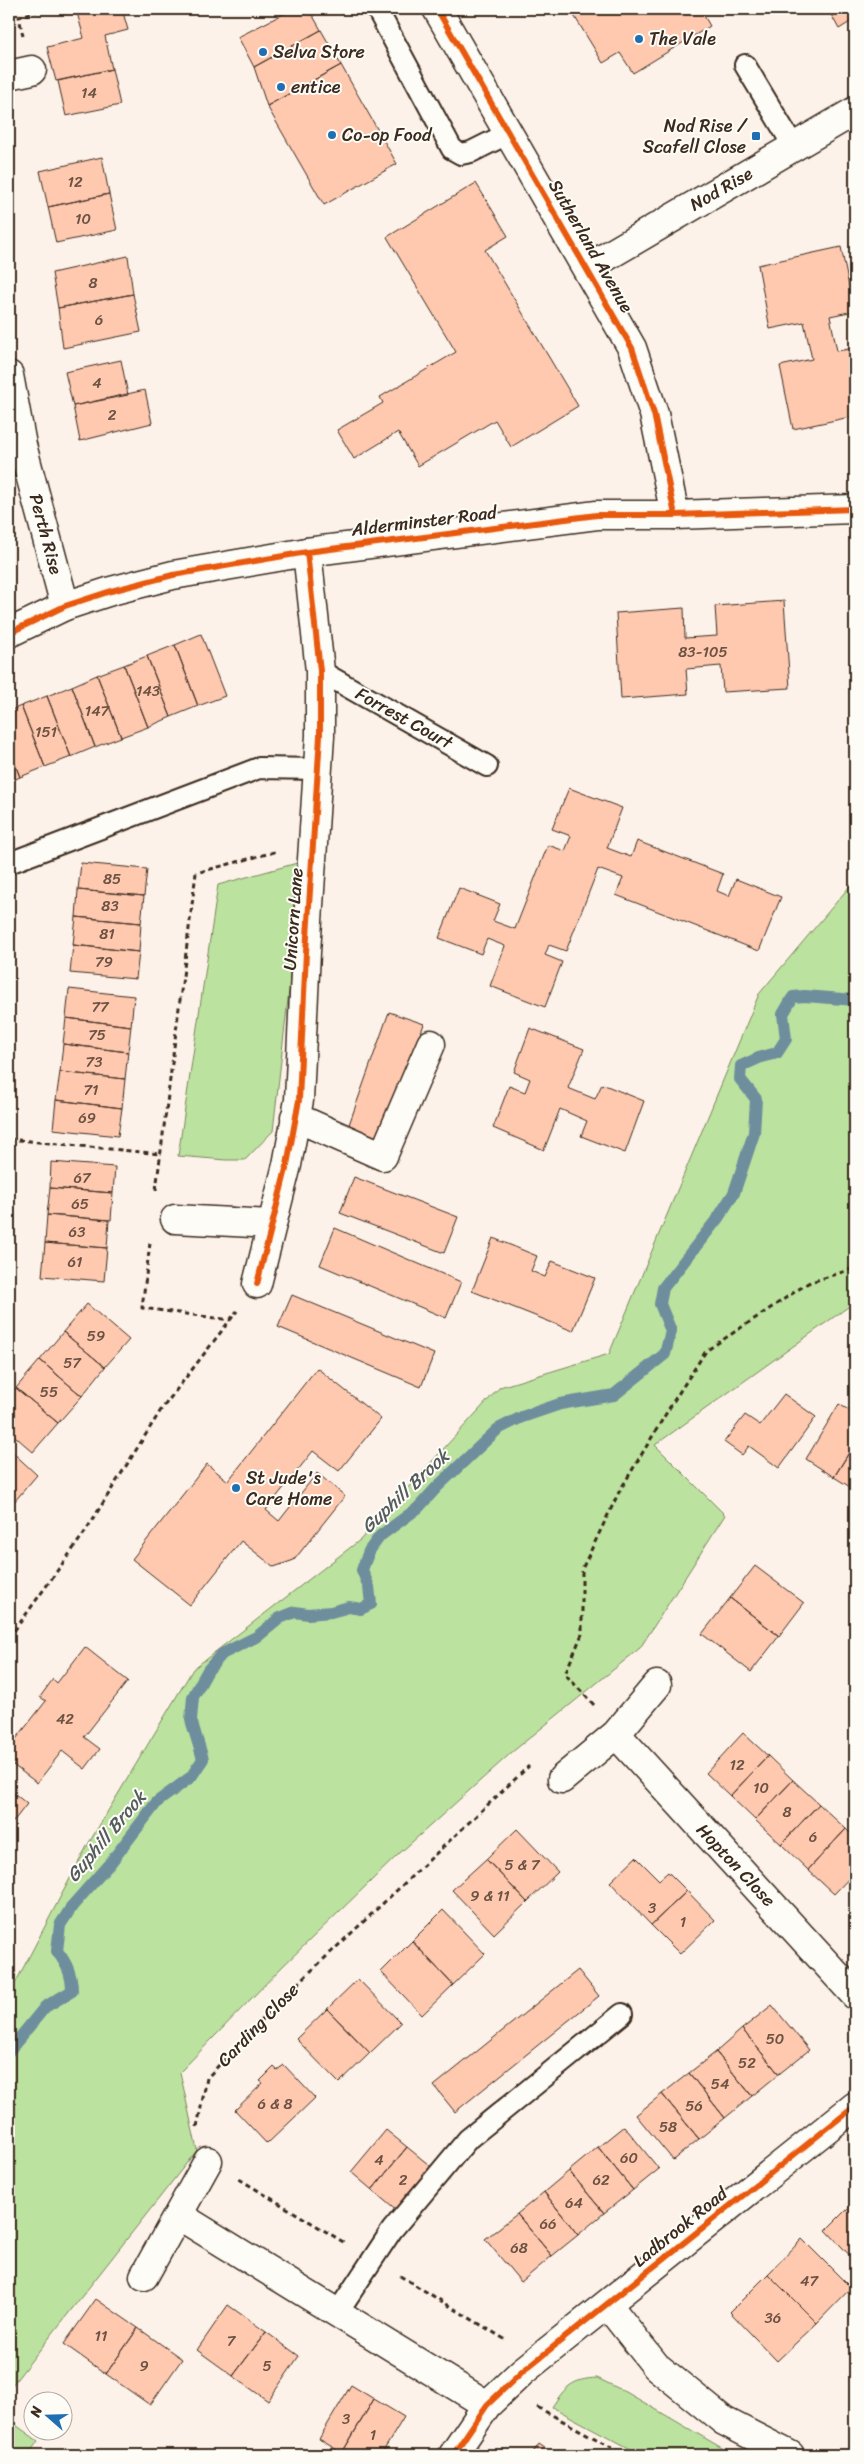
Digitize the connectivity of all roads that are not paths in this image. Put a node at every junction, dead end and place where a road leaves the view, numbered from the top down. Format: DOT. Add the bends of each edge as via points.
graph roads {
  1 [pos="378,9"];
  2 [pos="437,9"];
  3 [pos="745,65"];
  4 [pos="855,111"];
  5 [pos="509,133"];
  6 [pos="794,147"];
  7 [pos="587,268"];
  8 [pos="9,375"];
  9 [pos="855,509"];
  10 [pos="675,515"];
  11 [pos="307,552"];
  12 [pos="66,606"];
  13 [pos="9,633"];
  14 [pos="320,671"];
  15 [pos="487,766"];
  16 [pos="318,769"];
  17 [pos="9,863"];
  18 [pos="431,1044"];
  19 [pos="295,1117"];
  20 [pos="175,1219"];
  21 [pos="271,1224"];
  22 [pos="257,1284"];
  23 [pos="657,1685"];
  24 [pos="616,1734"];
  25 [pos="562,1779"];
  26 [pos="855,1995"];
  27 [pos="622,2014"];
  28 [pos="855,2106"];
  29 [pos="208,2160"];
  30 [pos="178,2215"];
  31 [pos="144,2276"];
  32 [pos="607,2304"];
  33 [pos="337,2312"];
  34 [pos="487,2405"];
  35 [pos="774,2452"];
  36 [pos="453,2455"];
  1 -- 5 [label="lane" via="452,149 461,154 471,152"];
  2 -- 5 [label="street, Sutherland Avenue"];
  3 -- 6 [label="lane"];
  4 -- 6 [label="street, Nod Rise"];
  5 -- 7 [label="street, Sutherland Avenue"];
  6 -- 7 [label="street, Nod Rise"];
  7 -- 10 [label="street, Sutherland Avenue" via="632,348 654,414"];
  8 -- 12 [label="street, Perth Rise" via="22,445"];
  9 -- 10 [label="street, Alderminster Road"];
  10 -- 11 [label="street, Alderminster Road" via="597,515"];
  11 -- 12 [label="street, Alderminster Road" via="173,575"];
  11 -- 14 [label="street, Unicorn Lane"];
  12 -- 13 [label="street, Alderminster Road"];
  14 -- 15 [label="lane, Forrest Court"];
  14 -- 16 [label="street, Unicorn Lane"];
  16 -- 17 [label="lane" via="259,768"];
  16 -- 19 [label="street, Unicorn Lane" via="299,1100"];
  18 -- 19 [label="street" via="383,1156"];
  19 -- 21 [label="street, Unicorn Lane" via="287,1165"];
  20 -- 21 [label="street"];
  21 -- 22 [label="street, Unicorn Lane"];
  23 -- 24 [label="street"];
  24 -- 25 [label="street"];
  24 -- 26 [label="street, Hopton Close"];
  27 -- 33 [label="lane" via="468,2139 392,2230"];
  28 -- 32 [label="street, Ladbrook Road"];
  29 -- 30 [label="street"];
  30 -- 31 [label="street"];
  30 -- 33 [label="street"];
  32 -- 34 [label="street, Ladbrook Road" via="523,2371"];
  32 -- 35 [label="street" via="656,2366 724,2421"];
  33 -- 34 [label="street"];
  34 -- 36 [label="street, Ladbrook Road"];
}
